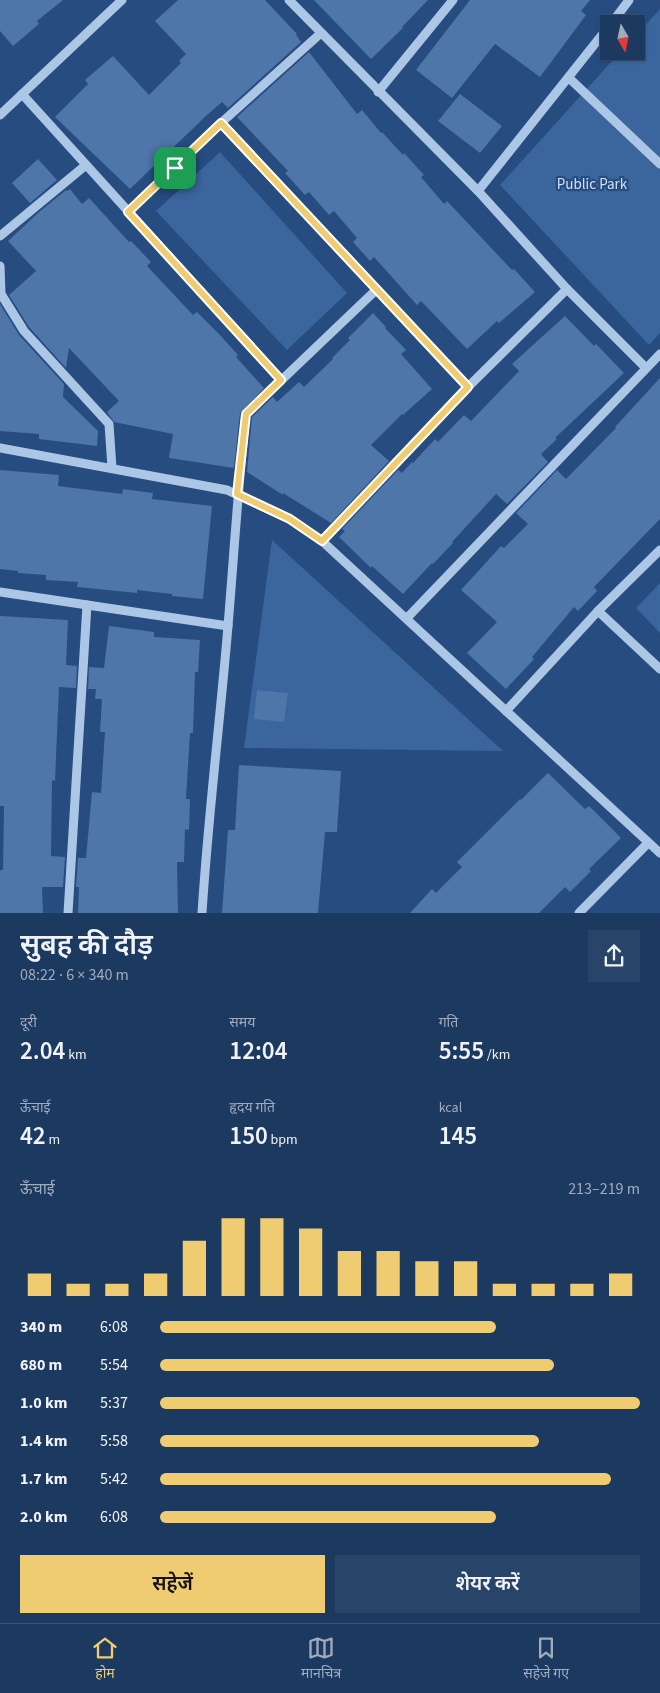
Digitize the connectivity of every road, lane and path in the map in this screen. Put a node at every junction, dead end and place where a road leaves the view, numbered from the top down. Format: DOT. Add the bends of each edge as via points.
graph roads {
  1 [pos="122,0"];
  2 [pos="289,0"];
  3 [pos="452,0"];
  4 [pos="629,0"];
  5 [pos="618,15"];
  6 [pos="321,33"];
  7 [pos="600,38"];
  8 [pos="568,78"];
  9 [pos="378,92"];
  10 [pos="22,94"];
  11 [pos="0,115"];
  12 [pos="221,123"];
  13 [pos="660,164"];
  14 [pos="86,165"];
  15 [pos="478,191"];
  16 [pos="128,212"];
  17 [pos="0,236"];
  18 [pos="0,266"];
  19 [pos="567,289"];
  20 [pos="376,290"];
  21 [pos="0,294"];
  22 [pos="660,354"];
  23 [pos="646,368"];
  24 [pos="281,380"];
  25 [pos="468,387"];
  26 [pos="0,448"];
  27 [pos="112,468"];
  28 [pos="237,494"];
  29 [pos="322,541"];
  30 [pos="660,550"];
  31 [pos="0,592"];
  32 [pos="88,605"];
  33 [pos="598,611"];
  34 [pos="407,618"];
  35 [pos="228,626"];
  36 [pos="660,669"];
  37 [pos="506,711"];
  38 [pos="648,843"];
  39 [pos="660,853"];
  40 [pos="68,913"];
  41 [pos="202,913"];
  42 [pos="579,913"];
  1 -- 10 [label="street"];
  2 -- 6 [label="street"];
  3 -- 9 [label="street"];
  4 -- 5 [label="street"];
  6 -- 9 [label="street"];
  6 -- 12 [label="street"];
  7 -- 8 [label="street"];
  8 -- 13 [label="street"];
  8 -- 15 [label="street"];
  9 -- 15 [label="street"];
  10 -- 11 [label="street"];
  10 -- 14 [label="street"];
  12 -- 16 [label="street"];
  12 -- 20 [label="street"];
  14 -- 16 [label="street"];
  14 -- 17 [label="street"];
  15 -- 19 [label="street"];
  16 -- 24 [label="street"];
  18 -- 21 [label="street"];
  19 -- 23 [label="street"];
  19 -- 25 [label="street"];
  20 -- 24 [label="street"];
  20 -- 25 [label="street"];
  21 -- 27 [label="street" via="24,331 110,424"];
  22 -- 23 [label="street"];
  23 -- 34 [label="street"];
  24 -- 28 [label="street" via="246,414"];
  25 -- 29 [label="street"];
  26 -- 27 [label="street"];
  27 -- 28 [label="street"];
  28 -- 29 [label="street" via="290,519"];
  28 -- 35 [label="street"];
  29 -- 34 [label="street"];
  30 -- 33 [label="street"];
  31 -- 32 [label="street"];
  32 -- 35 [label="street"];
  32 -- 40 [label="street"];
  33 -- 36 [label="street"];
  33 -- 37 [label="street"];
  34 -- 37 [label="street"];
  35 -- 41 [label="street"];
  37 -- 38 [label="street"];
  38 -- 39 [label="street"];
  38 -- 42 [label="street"];
}
